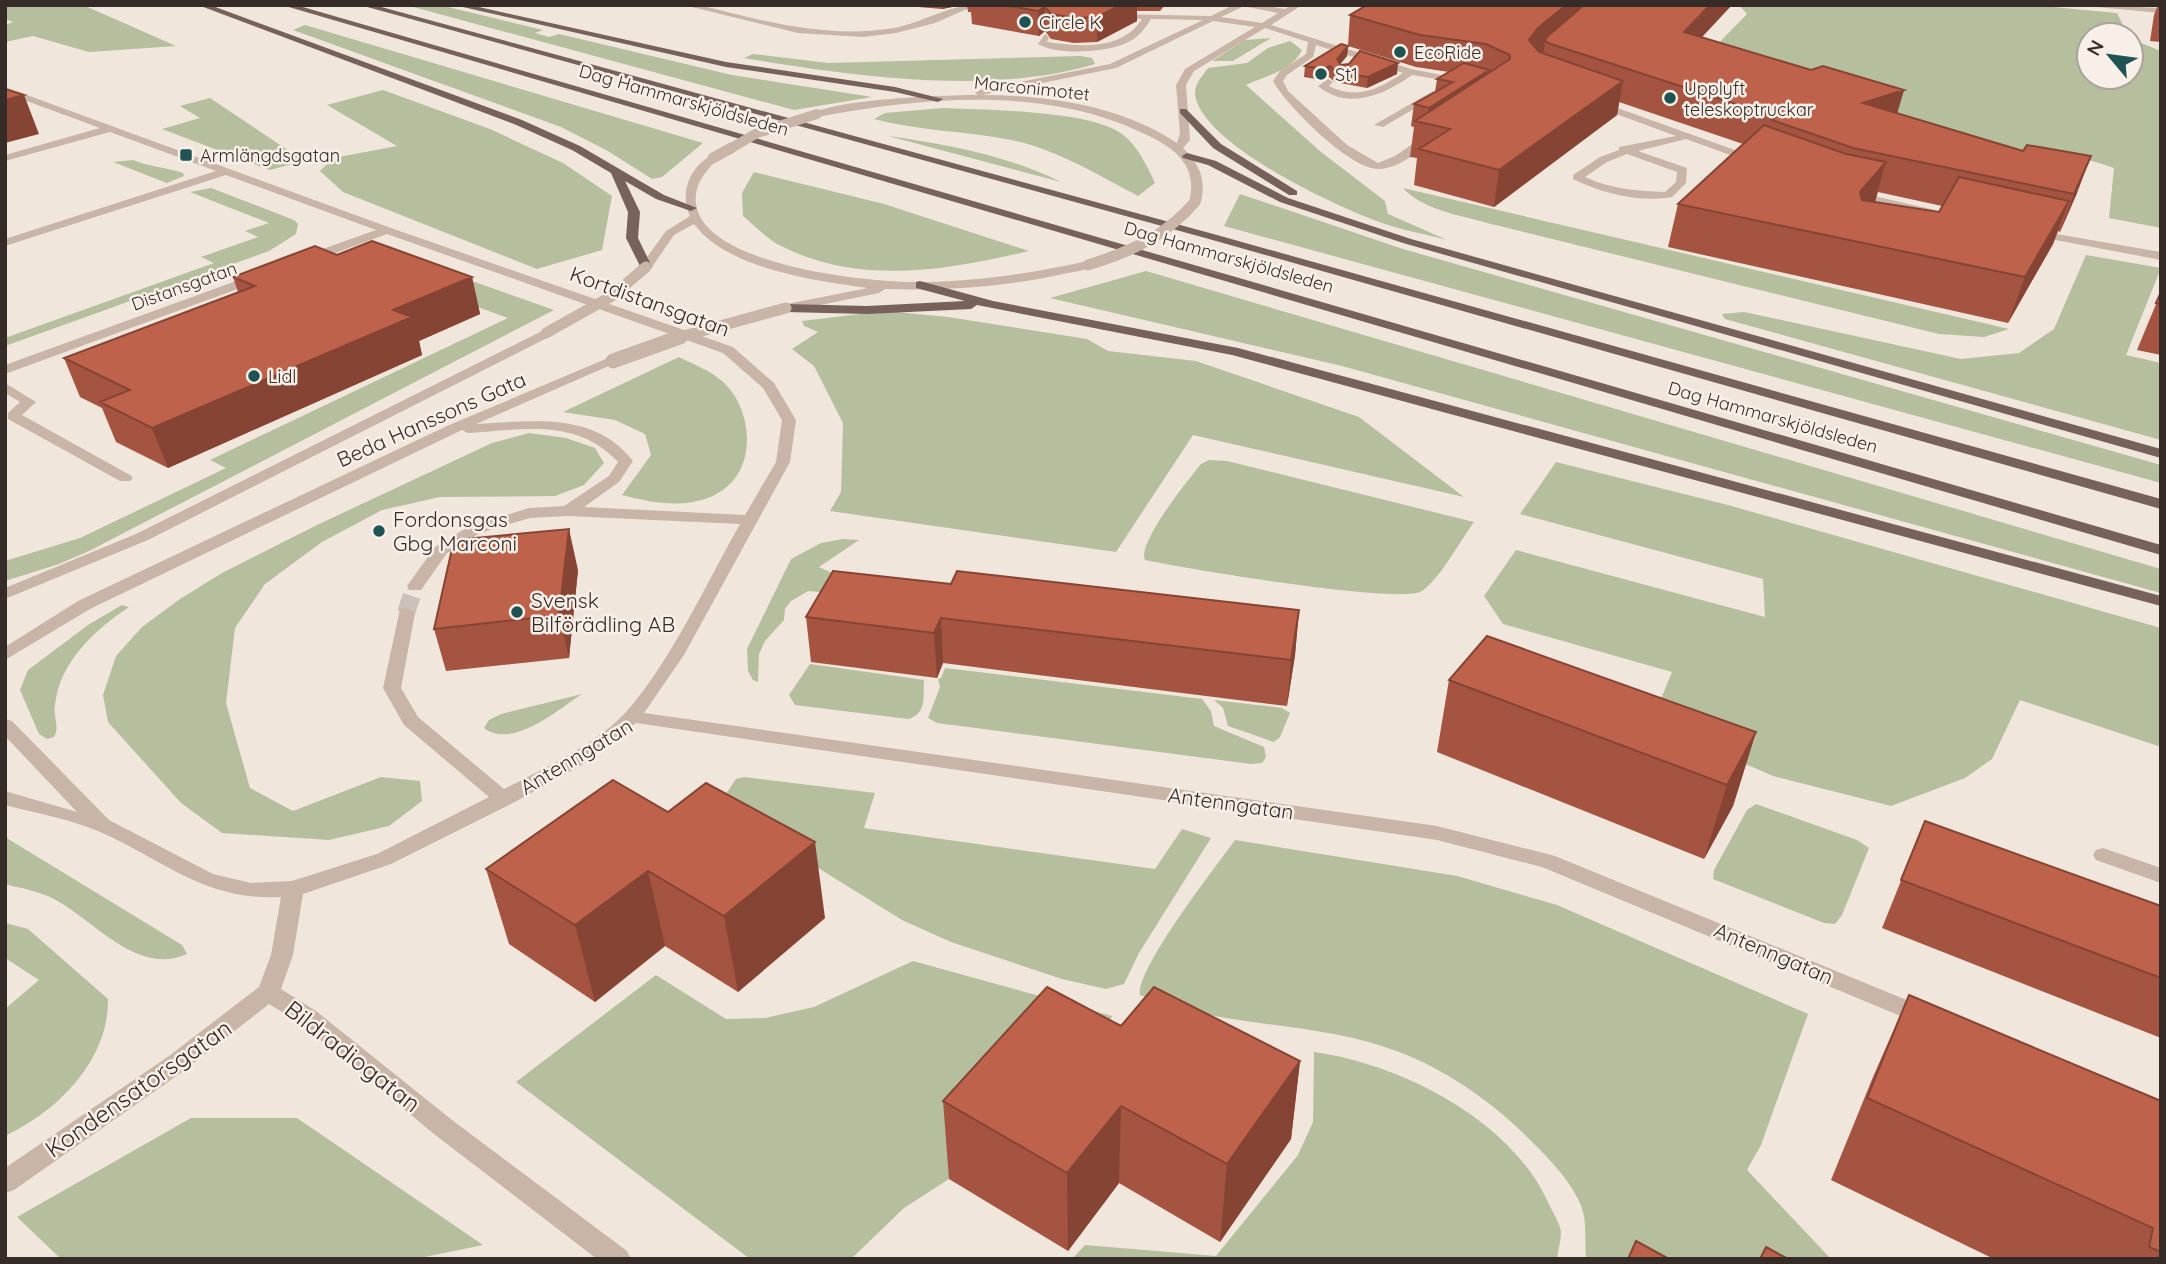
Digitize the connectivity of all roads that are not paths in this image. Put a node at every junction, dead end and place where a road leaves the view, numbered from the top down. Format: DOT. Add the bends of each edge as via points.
graph roads {
  1 [pos="202,5"];
  2 [pos="286,5"];
  3 [pos="364,5"];
  4 [pos="458,5"];
  5 [pos="688,5"];
  6 [pos="972,5"];
  7 [pos="1240,5"];
  8 [pos="1247,5"];
  9 [pos="1298,5"];
  10 [pos="2096,5"];
  11 [pos="2161,11"];
  12 [pos="1286,12"];
  13 [pos="1149,16"];
  14 [pos="1217,18"];
  15 [pos="1261,25"];
  16 [pos="1103,26"];
  17 [pos="1045,37"];
  18 [pos="1313,40"];
  19 [pos="1070,42"];
  20 [pos="1059,47"];
  21 [pos="1410,72"];
  22 [pos="1457,80"];
  23 [pos="1328,82"];
  24 [pos="1470,82"];
  25 [pos="5,90"];
  26 [pos="961,98"];
  27 [pos="938,99"];
  28 [pos="1588,101"];
  29 [pos="1183,111"];
  30 [pos="1379,125"];
  31 [pos="112,128"];
  32 [pos="1439,131"];
  33 [pos="1687,136"];
  34 [pos="1623,149"];
  35 [pos="1182,152"];
  36 [pos="5,159"];
  37 [pos="1768,166"];
  38 [pos="229,170"];
  39 [pos="616,173"];
  40 [pos="1839,190"];
  41 [pos="1306,205"];
  42 [pos="693,213"];
  43 [pos="1933,226"];
  44 [pos="387,230"];
  45 [pos="2016,230"];
  46 [pos="5,243"];
  47 [pos="2161,256"];
  48 [pos="646,267"];
  49 [pos="899,284"];
  50 [pos="920,285"];
  51 [pos="992,305"];
  52 [pos="786,308"];
  53 [pos="5,370"];
  54 [pos="5,387"];
  55 [pos="452,429"];
  56 [pos="2161,454"];
  57 [pos="125,478"];
  58 [pos="2161,504"];
  59 [pos="568,511"];
  60 [pos="750,520"];
  61 [pos="2161,550"];
  62 [pos="415,586"];
  63 [pos="5,594"];
  64 [pos="2161,601"];
  65 [pos="406,613"];
  66 [pos="5,655"];
  67 [pos="632,717"];
  68 [pos="5,724"];
  69 [pos="5,798"];
  70 [pos="504,799"];
  71 [pos="104,826"];
  72 [pos="2103,855"];
  73 [pos="2161,876"];
  74 [pos="293,889"];
  75 [pos="268,992"];
  76 [pos="1943,1024"];
  77 [pos="5,1182"];
  78 [pos="618,1259"];
  1 -- 39 [label="main road" via="518,122 576,148"];
  2 -- 61 [label="main road, Dag Hammarskjöldsleden"];
  3 -- 58 [label="main road, Dag Hammarskjöldsleden" via="1213,237"];
  4 -- 27 [label="main road" via="721,64 895,88"];
  5 -- 6 [label="street" via="803,33 844,37 907,30"];
  7 -- 14 [label="street"];
  8 -- 12 [label="street"];
  9 -- 12 [label="street"];
  10 -- 11 [label="street"];
  12 -- 15 [label="street"];
  13 -- 14 [label="street"];
  13 -- 16 [label="street" via="1105,17"];
  13 -- 20 [label="street" via="1139,31 1116,44"];
  14 -- 15 [label="street"];
  14 -- 26 [label="street" via="1112,66"];
  15 -- 18 [label="street"];
  15 -- 29 [label="street" via="1190,69 1181,85"];
  17 -- 20 [label="street" via="1042,44"];
  18 -- 21 [label="street" via="1353,59"];
  18 -- 32 [label="street" via="1310,55 1278,81 1284,92 1360,160 1379,166 1389,163"];
  19 -- 20 [label="street"];
  21 -- 22 [label="street"];
  21 -- 23 [label="street" via="1377,94 1363,96 1330,91 1323,86"];
  22 -- 24 [label="street"];
  22 -- 30 [label="street"];
  25 -- 31 [label="street"];
  26 -- 27 [label="street, Marconimotet"];
  26 -- 35 [label="street, Marconimotet" via="1033,102 1092,112 1148,130"];
  27 -- 42 [label="street, Marconimotet, bridge" via="817,114 757,133 713,158 693,182"];
  28 -- 33 [label="street"];
  29 -- 35 [label="street"];
  29 -- 41 [label="main road" via="1217,146"];
  31 -- 36 [label="street"];
  31 -- 38 [label="street"];
  33 -- 34 [label="street"];
  33 -- 37 [label="street"];
  34 -- 34 [label="street" via="1577,177 1637,194 1668,195 1681,183 1683,170"];
  35 -- 41 [label="main road" via="1284,200"];
  35 -- 50 [label="street, bridge" via="1198,178 1195,202 1159,236 1088,265 991,282"];
  38 -- 44 [label="street"];
  38 -- 46 [label="street"];
  39 -- 42 [label="main road"];
  39 -- 48 [label="main road" via="634,212 632,237"];
  40 -- 43 [label="street" via="1881,207 1940,214"];
  41 -- 56 [label="main road" via="1407,241"];
  42 -- 48 [label="street, Beda Hanssons Gata" via="670,233"];
  42 -- 49 [label="street" via="720,242 765,262 827,277"];
  44 -- 53 [label="street, Distansgatan"];
  44 -- 60 [label="street, Kortdistansgatan" via="728,350 769,386 789,420 783,462"];
  45 -- 47 [label="street"];
  48 -- 63 [label="street, Beda Hanssons Gata, bridge" via="612,296 546,333 142,537"];
  49 -- 50 [label="street"];
  49 -- 52 [label="street, Beda Hanssons Gata"];
  50 -- 51 [label="main road"];
  51 -- 52 [label="main road"];
  51 -- 64 [label="main road" via="1233,351"];
  52 -- 55 [label="street, Beda Hanssons Gata, bridge" via="696,331 613,361"];
  54 -- 57 [label="street" via="29,401 13,416"];
  55 -- 59 [label="street" via="546,423 586,431 615,447 626,461 614,480"];
  55 -- 66 [label="street, Beda Hanssons Gata" via="84,605"];
  59 -- 60 [label="street"];
  59 -- 62 [label="street" via="529,513 474,530 441,550"];
  60 -- 67 [label="street, Kortdistansgatan" via="675,656"];
  65 -- 70 [label="street" via="392,688 411,721"];
  67 -- 70 [label="street, Antenngatan" via="578,760"];
  67 -- 76 [label="street, Antenngatan" via="1437,833 1548,861"];
  68 -- 71 [label="street"];
  69 -- 71 [label="street"];
  70 -- 74 [label="street, Antenngatan" via="384,859"];
  71 -- 74 [label="street" via="207,880 251,891"];
  72 -- 73 [label="street"];
  74 -- 75 [label="street, Bildradiogatan" via="282,955"];
  75 -- 77 [label="street, Kondensatorsgatan" via="177,1063"];
  75 -- 78 [label="street, Bildradiogatan" via="308,1017 443,1127"];
}
